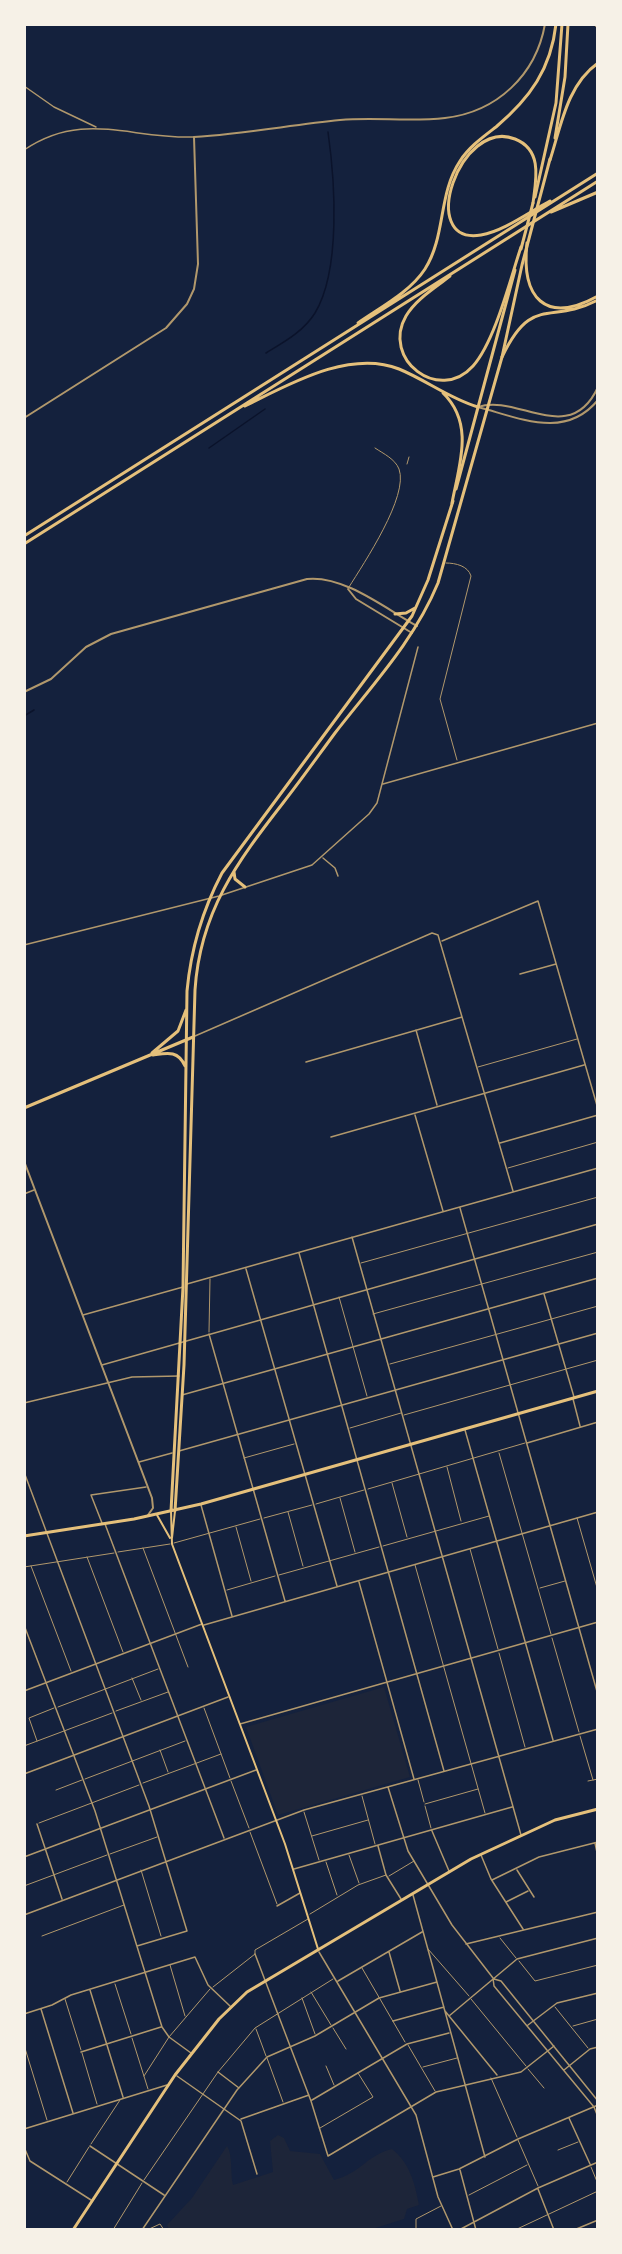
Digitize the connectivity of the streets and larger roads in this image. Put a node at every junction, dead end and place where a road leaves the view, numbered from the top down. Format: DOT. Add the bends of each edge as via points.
graph roads {
  1 [pos="545,24"];
  2 [pos="556,24"];
  3 [pos="562,24"];
  4 [pos="568,24"];
  5 [pos="598,63"];
  6 [pos="24,86"];
  7 [pos="99,128"];
  8 [pos="194,137"];
  9 [pos="24,150"];
  10 [pos="550,160"];
  11 [pos="598,173"];
  12 [pos="598,181"];
  13 [pos="568,192"];
  14 [pos="598,192"];
  15 [pos="535,193"];
  16 [pos="539,218"];
  17 [pos="527,243"];
  18 [pos="521,247"];
  19 [pos="468,262"];
  20 [pos="598,298"];
  21 [pos="327,345"];
  22 [pos="502,357"];
  23 [pos="598,387"];
  24 [pos="437,388"];
  25 [pos="598,400"];
  26 [pos="490,403"];
  27 [pos="478,408"];
  28 [pos="488,410"];
  29 [pos="230,414"];
  30 [pos="24,418"];
  31 [pos="452,503"];
  32 [pos="24,536"];
  33 [pos="24,544"];
  34 [pos="348,589"];
  35 [pos="417,607"];
  36 [pos="395,614"];
  37 [pos="408,622"];
  38 [pos="417,626"];
  39 [pos="404,628"];
  40 [pos="413,633"];
  41 [pos="418,647"];
  42 [pos="24,692"];
  43 [pos="598,723"];
  44 [pos="383,784"];
  45 [pos="322,858"];
  46 [pos="234,870"];
  47 [pos="338,876"];
  48 [pos="245,887"];
  49 [pos="219,896"];
  50 [pos="209,898"];
  51 [pos="442,941"];
  52 [pos="24,945"];
  53 [pos="556,964"];
  54 [pos="520,974"];
  55 [pos="187,1008"];
  56 [pos="463,1017"];
  57 [pos="416,1030"];
  58 [pos="193,1037"];
  59 [pos="187,1040"];
  60 [pos="148,1056"];
  61 [pos="306,1062"];
  62 [pos="585,1064"];
  63 [pos="186,1069"];
  64 [pos="485,1093"];
  65 [pos="437,1106"];
  66 [pos="24,1108"];
  67 [pos="598,1109"];
  68 [pos="415,1113"];
  69 [pos="598,1115"];
  70 [pos="331,1137"];
  71 [pos="499,1143"];
  72 [pos="24,1161"];
  73 [pos="598,1168"];
  74 [pos="35,1190"];
  75 [pos="513,1192"];
  76 [pos="24,1194"];
  77 [pos="460,1207"];
  78 [pos="443,1212"];
  79 [pos="598,1224"];
  80 [pos="352,1238"];
  81 [pos="298,1253"];
  82 [pos="475,1258"];
  83 [pos="246,1269"];
  84 [pos="598,1278"];
  85 [pos="184,1286"];
  86 [pos="366,1289"];
  87 [pos="544,1293"];
  88 [pos="313,1304"];
  89 [pos="488,1309"];
  90 [pos="82,1315"];
  91 [pos="261,1319"];
  92 [pos="598,1333"];
  93 [pos="209,1334"];
  94 [pos="380,1339"];
  95 [pos="183,1341"];
  96 [pos="559,1344"];
  97 [pos="327,1354"];
  98 [pos="503,1359"];
  99 [pos="101,1365"];
  100 [pos="275,1369"];
  101 [pos="180,1376"];
  102 [pos="108,1384"];
  103 [pos="223,1384"];
  104 [pos="395,1390"];
  105 [pos="598,1390"];
  106 [pos="180,1395"];
  107 [pos="573,1398"];
  108 [pos="24,1403"];
  109 [pos="342,1405"];
  110 [pos="518,1413"];
  111 [pos="290,1420"];
  112 [pos="598,1422"];
  113 [pos="580,1427"];
  114 [pos="464,1428"];
  115 [pos="237,1435"];
  116 [pos="526,1443"];
  117 [pos="410,1444"];
  118 [pos="177,1451"];
  119 [pos="357,1459"];
  120 [pos="138,1463"];
  121 [pos="24,1472"];
  122 [pos="305,1474"];
  123 [pos="147,1486"];
  124 [pos="30,1488"];
  125 [pos="252,1489"];
  126 [pos="24,1491"];
  127 [pos="201,1504"];
  128 [pos="173,1511"];
  129 [pos="598,1512"];
  130 [pos="156,1515"];
  131 [pos="143,1517"];
  132 [pos="103,1524"];
  133 [pos="550,1526"];
  134 [pos="47,1533"];
  135 [pos="24,1536"];
  136 [pos="496,1541"];
  137 [pos="172,1544"];
  138 [pos="442,1556"];
  139 [pos="389,1572"];
  140 [pos="358,1581"];
  141 [pos="337,1587"];
  142 [pos="285,1602"];
  143 [pos="233,1617"];
  144 [pos="598,1622"];
  145 [pos="24,1625"];
  146 [pos="202,1625"];
  147 [pos="579,1628"];
  148 [pos="150,1643"];
  149 [pos="525,1643"];
  150 [pos="471,1659"];
  151 [pos="96,1664"];
  152 [pos="418,1674"];
  153 [pos="387,1682"];
  154 [pos="46,1683"];
  155 [pos="24,1691"];
  156 [pos="598,1695"];
  157 [pos="229,1696"];
  158 [pos="178,1716"];
  159 [pos="239,1724"];
  160 [pos="598,1729"];
  161 [pos="123,1736"];
  162 [pos="553,1741"];
  163 [pos="74,1755"];
  164 [pos="499,1757"];
  165 [pos="256,1770"];
  166 [pos="444,1772"];
  167 [pos="24,1774"];
  168 [pos="416,1779"];
  169 [pos="388,1786"];
  170 [pos="206,1789"];
  171 [pos="513,1807"];
  172 [pos="598,1809"];
  173 [pos="150,1810"];
  174 [pos="275,1820"];
  175 [pos="37,1824"];
  176 [pos="101,1828"];
  177 [pos="432,1830"];
  178 [pos="521,1835"];
  179 [pos="402,1838"];
  180 [pos="225,1839"];
  181 [pos="596,1843"];
  182 [pos="377,1846"];
  183 [pos="47,1849"];
  184 [pos="481,1854"];
  185 [pos="24,1857"];
  186 [pos="598,1857"];
  187 [pos="166,1861"];
  188 [pos="516,1868"];
  189 [pos="293,1869"];
  190 [pos="450,1871"];
  191 [pos="117,1879"];
  192 [pos="492,1880"];
  193 [pos="428,1884"];
  194 [pos="529,1890"];
  195 [pos="301,1892"];
  196 [pos="413,1893"];
  197 [pos="534,1897"];
  198 [pos="62,1900"];
  199 [pos="402,1900"];
  200 [pos="506,1902"];
  201 [pos="278,1906"];
  202 [pos="598,1912"];
  203 [pos="24,1915"];
  204 [pos="523,1930"];
  205 [pos="423,1931"];
  206 [pos="598,1938"];
  207 [pos="465,1945"];
  208 [pos="137,1946"];
  209 [pos="318,1949"];
  210 [pos="389,1952"];
  211 [pos="255,1954"];
  212 [pos="145,1972"];
  213 [pos="493,1978"];
  214 [pos="266,1980"];
  215 [pos="338,1982"];
  216 [pos="437,1982"];
  217 [pos="90,1989"];
  218 [pos="400,1992"];
  219 [pos="598,1993"];
  220 [pos="230,2007"];
  221 [pos="41,2009"];
  222 [pos="444,2009"];
  223 [pos="355,2012"];
  224 [pos="24,2014"];
  225 [pos="449,2016"];
  226 [pos="393,2021"];
  227 [pos="533,2021"];
  228 [pos="527,2026"];
  229 [pos="162,2027"];
  230 [pos="451,2032"];
  231 [pos="106,2044"];
  232 [pos="554,2046"];
  233 [pos="598,2047"];
  234 [pos="291,2048"];
  235 [pos="81,2052"];
  236 [pos="548,2052"];
  237 [pos="192,2053"];
  238 [pos="382,2059"];
  239 [pos="570,2066"];
  240 [pos="563,2071"];
  241 [pos="218,2072"];
  242 [pos="175,2075"];
  243 [pos="498,2076"];
  244 [pos="169,2084"];
  245 [pos="465,2085"];
  246 [pos="239,2088"];
  247 [pos="309,2095"];
  248 [pos="122,2099"];
  249 [pos="311,2101"];
  250 [pos="598,2101"];
  251 [pos="598,2105"];
  252 [pos="411,2107"];
  253 [pos="594,2107"];
  254 [pos="224,2109"];
  255 [pos="73,2114"];
  256 [pos="598,2117"];
  257 [pos="569,2118"];
  258 [pos="240,2120"];
  259 [pos="24,2128"];
  260 [pos="90,2146"];
  261 [pos="24,2147"];
  262 [pos="485,2157"];
  263 [pos="598,2162"];
  264 [pos="116,2163"];
  265 [pos="590,2165"];
  266 [pos="459,2169"];
  267 [pos="257,2174"];
  268 [pos="432,2177"];
  269 [pos="538,2188"];
  270 [pos="165,2196"];
  271 [pos="92,2200"];
  272 [pos="598,2220"];
  273 [pos="474,2222"];
  274 [pos="73,2230"];
  275 [pos="142,2230"];
  276 [pos="453,2230"];
  277 [pos="459,2230"];
  278 [pos="476,2230"];
  279 [pos="554,2230"];
  280 [pos="574,2230"];
  1 -- 8 [label="street" via="535,55 519,80 495,101 470,112 441,118 355,119"];
  2 -- 21 [label="main road" via="550,57 534,89 474,144 454,171 434,250 423,272 406,289"];
  3 -- 15 [label="main road" via="556,103"];
  4 -- 10 [label="main road" via="562,98"];
  5 -- 10 [label="main road" via="581,78 573,92"];
  6 -- 7 [label="street" via="61,111"];
  7 -- 8 [label="street" via="144,136"];
  7 -- 9 [label="street" via="62,130"];
  8 -- 30 [label="street" via="198,264 187,304 166,328"];
  10 -- 17 [label="main road"];
  11 -- 13 [label="main road"];
  12 -- 16 [label="main road"];
  13 -- 15 [label="main road" via="482,234 462,232 448,214 450,193 460,168 477,147 493,138 515,139 530,151 537,169"];
  13 -- 21 [label="main road"];
  14 -- 16 [label="main road"];
  15 -- 18 [label="main road"];
  16 -- 19 [label="main road"];
  17 -- 20 [label="main road" via="526,278 531,292 541,301 562,307"];
  17 -- 22 [label="main road"];
  18 -- 19 [label="main road" via="478,359 458,377 428,378 415,371 404,357 400,340 403,322 421,298"];
  18 -- 27 [label="main road"];
  19 -- 29 [label="main road"];
  20 -- 22 [label="main road" via="579,308 526,320 513,334"];
  21 -- 32 [label="main road"];
  22 -- 26 [label="main road"];
  23 -- 26 [label="street" via="585,405 560,416 541,417"];
  24 -- 27 [label="main road"];
  24 -- 29 [label="main road" via="392,366 355,365 304,379"];
  24 -- 31 [label="main road" via="455,409 463,432"];
  25 -- 28 [label="street" via="580,416 556,424 540,424"];
  26 -- 27 [label="street"];
  26 -- 28 [label="main road"];
  27 -- 28 [label="street"];
  27 -- 31 [label="main road"];
  28 -- 38 [label="main road" via="444,562"];
  29 -- 33 [label="main road"];
  31 -- 35 [label="main road"];
  34 -- 36 [label="street"];
  34 -- 39 [label="street" via="356,599"];
  34 -- 42 [label="street" via="331,580 307,579 121,630 86,647 64,670"];
  35 -- 36 [label="main road"];
  35 -- 37 [label="main road"];
  36 -- 37 [label="street"];
  37 -- 38 [label="street"];
  37 -- 39 [label="main road"];
  38 -- 40 [label="main road"];
  39 -- 40 [label="street"];
  39 -- 50 [label="main road" via="242,845"];
  40 -- 46 [label="main road"];
  41 -- 44 [label="street"];
  43 -- 44 [label="street"];
  44 -- 45 [label="street" via="369,814"];
  45 -- 47 [label="street" via="335,868"];
  45 -- 48 [label="street" via="312,865"];
  46 -- 48 [label="main road" via="235,879"];
  46 -- 49 [label="main road"];
  48 -- 49 [label="street"];
  49 -- 50 [label="street"];
  49 -- 58 [label="main road" via="199,954"];
  50 -- 52 [label="street"];
  50 -- 55 [label="main road" via="193,949"];
  51 -- 53 [label="street" via="538,901"];
  51 -- 56 [label="street"];
  51 -- 58 [label="street" via="432,933"];
  53 -- 54 [label="street"];
  53 -- 62 [label="street"];
  55 -- 59 [label="main road"];
  55 -- 60 [label="main road" via="176,1034"];
  56 -- 57 [label="street"];
  56 -- 64 [label="street"];
  57 -- 61 [label="street"];
  57 -- 65 [label="street"];
  58 -- 59 [label="main road"];
  58 -- 85 [label="main road"];
  59 -- 60 [label="main road"];
  59 -- 63 [label="main road"];
  60 -- 63 [label="main road" via="175,1054 181,1057"];
  60 -- 66 [label="main road"];
  62 -- 64 [label="street"];
  62 -- 67 [label="street"];
  63 -- 85 [label="main road"];
  64 -- 65 [label="street"];
  64 -- 71 [label="street"];
  65 -- 68 [label="street"];
  68 -- 70 [label="street"];
  68 -- 78 [label="street"];
  69 -- 71 [label="street"];
  71 -- 75 [label="street"];
  72 -- 74 [label="street"];
  73 -- 75 [label="street"];
  74 -- 76 [label="street"];
  74 -- 90 [label="street"];
  75 -- 77 [label="street"];
  77 -- 78 [label="street"];
  77 -- 82 [label="street"];
  78 -- 80 [label="street"];
  79 -- 82 [label="street"];
  80 -- 81 [label="street"];
  80 -- 86 [label="street"];
  81 -- 83 [label="street"];
  81 -- 88 [label="street"];
  82 -- 86 [label="street"];
  82 -- 89 [label="street"];
  83 -- 85 [label="street"];
  83 -- 91 [label="street"];
  84 -- 87 [label="street"];
  85 -- 90 [label="street"];
  85 -- 95 [label="main road"];
  86 -- 88 [label="street"];
  86 -- 94 [label="street"];
  87 -- 89 [label="street"];
  87 -- 96 [label="street"];
  88 -- 91 [label="street"];
  88 -- 97 [label="street"];
  89 -- 94 [label="street"];
  89 -- 98 [label="street"];
  90 -- 99 [label="street"];
  91 -- 93 [label="street"];
  91 -- 100 [label="street"];
  92 -- 96 [label="street"];
  93 -- 95 [label="street"];
  93 -- 103 [label="street"];
  94 -- 97 [label="street"];
  94 -- 104 [label="street"];
  95 -- 99 [label="street"];
  95 -- 101 [label="main road"];
  95 -- 106 [label="main road"];
  96 -- 98 [label="street"];
  96 -- 107 [label="street"];
  97 -- 100 [label="street"];
  97 -- 109 [label="street"];
  98 -- 104 [label="street"];
  98 -- 110 [label="street"];
  99 -- 102 [label="street"];
  100 -- 103 [label="street"];
  100 -- 111 [label="street"];
  101 -- 102 [label="street" via="141,1376"];
  101 -- 106 [label="main road"];
  102 -- 108 [label="street"];
  102 -- 120 [label="street"];
  103 -- 106 [label="street"];
  103 -- 115 [label="street"];
  104 -- 109 [label="street"];
  104 -- 117 [label="street"];
  105 -- 107 [label="main road"];
  106 -- 118 [label="main road"];
  107 -- 110 [label="main road"];
  107 -- 113 [label="street"];
  109 -- 111 [label="street"];
  109 -- 119 [label="street"];
  110 -- 114 [label="main road"];
  110 -- 116 [label="street"];
  111 -- 115 [label="street"];
  111 -- 122 [label="street"];
  112 -- 113 [label="street"];
  113 -- 116 [label="street"];
  114 -- 117 [label="main road"];
  114 -- 136 [label="street"];
  115 -- 118 [label="street"];
  115 -- 125 [label="street"];
  116 -- 133 [label="street"];
  117 -- 119 [label="main road"];
  117 -- 138 [label="street"];
  118 -- 120 [label="street"];
  118 -- 128 [label="main road"];
  119 -- 122 [label="main road"];
  119 -- 139 [label="street"];
  120 -- 123 [label="street"];
  121 -- 124 [label="street"];
  122 -- 125 [label="main road"];
  122 -- 141 [label="street"];
  123 -- 131 [label="street" via="153,1508"];
  123 -- 132 [label="street" via="92,1495"];
  124 -- 126 [label="street"];
  124 -- 134 [label="street"];
  125 -- 127 [label="main road"];
  125 -- 142 [label="street"];
  127 -- 128 [label="main road"];
  127 -- 143 [label="street"];
  128 -- 130 [label="main road"];
  128 -- 137 [label="main road"];
  129 -- 133 [label="street"];
  130 -- 131 [label="main road"];
  130 -- 137 [label="main road"];
  131 -- 132 [label="main road"];
  132 -- 134 [label="main road"];
  132 -- 148 [label="street"];
  133 -- 136 [label="street"];
  133 -- 147 [label="street"];
  134 -- 135 [label="main road"];
  134 -- 151 [label="street"];
  136 -- 138 [label="street"];
  136 -- 149 [label="street"];
  137 -- 146 [label="main road"];
  138 -- 139 [label="street"];
  138 -- 150 [label="street"];
  139 -- 140 [label="street"];
  139 -- 152 [label="street"];
  140 -- 141 [label="street"];
  140 -- 153 [label="street"];
  141 -- 142 [label="street"];
  142 -- 143 [label="street"];
  143 -- 146 [label="street"];
  144 -- 147 [label="street"];
  145 -- 154 [label="street"];
  146 -- 148 [label="street"];
  146 -- 157 [label="main road"];
  147 -- 149 [label="street"];
  147 -- 156 [label="street"];
  148 -- 151 [label="street"];
  148 -- 158 [label="street"];
  149 -- 150 [label="street"];
  149 -- 162 [label="street"];
  150 -- 152 [label="street"];
  150 -- 164 [label="street"];
  151 -- 154 [label="street"];
  151 -- 161 [label="street"];
  152 -- 153 [label="street"];
  152 -- 166 [label="street"];
  153 -- 159 [label="street"];
  153 -- 168 [label="street"];
  154 -- 155 [label="street"];
  154 -- 163 [label="street"];
  157 -- 158 [label="street"];
  157 -- 159 [label="main road"];
  158 -- 161 [label="street"];
  158 -- 170 [label="street"];
  159 -- 165 [label="main road"];
  160 -- 162 [label="street"];
  161 -- 163 [label="street"];
  161 -- 173 [label="street"];
  162 -- 164 [label="street"];
  163 -- 167 [label="street"];
  163 -- 176 [label="street"];
  164 -- 166 [label="street"];
  164 -- 171 [label="street"];
  165 -- 170 [label="street"];
  165 -- 174 [label="main road"];
  166 -- 168 [label="street"];
  168 -- 169 [label="street"];
  169 -- 174 [label="street"];
  169 -- 179 [label="street"];
  170 -- 173 [label="street"];
  170 -- 180 [label="street"];
  171 -- 177 [label="street"];
  171 -- 178 [label="street"];
  172 -- 178 [label="main road" via="555,1820"];
  173 -- 176 [label="street"];
  173 -- 187 [label="street"];
  174 -- 180 [label="street"];
  174 -- 189 [label="main road"];
  175 -- 183 [label="street"];
  176 -- 183 [label="street"];
  176 -- 191 [label="street"];
  177 -- 179 [label="street"];
  177 -- 190 [label="street"];
  178 -- 184 [label="main road"];
  179 -- 182 [label="street"];
  179 -- 193 [label="street"];
  180 -- 187 [label="street"];
  181 -- 186 [label="street"];
  181 -- 188 [label="street" via="539,1857"];
  182 -- 189 [label="street"];
  182 -- 199 [label="street" via="387,1876"];
  183 -- 185 [label="street"];
  183 -- 198 [label="street"];
  184 -- 190 [label="main road"];
  184 -- 192 [label="street"];
  187 -- 191 [label="street"];
  187 -- 208 [label="street" via="187,1931"];
  188 -- 192 [label="street"];
  188 -- 194 [label="street"];
  189 -- 195 [label="main road"];
  190 -- 193 [label="main road"];
  191 -- 198 [label="street"];
  191 -- 208 [label="street"];
  192 -- 200 [label="street"];
  193 -- 196 [label="main road"];
  193 -- 207 [label="street"];
  194 -- 197 [label="street"];
  194 -- 200 [label="street"];
  195 -- 201 [label="street"];
  195 -- 209 [label="main road"];
  196 -- 199 [label="main road"];
  196 -- 205 [label="street"];
  198 -- 203 [label="street"];
  199 -- 209 [label="main road"];
  200 -- 204 [label="street"];
  202 -- 204 [label="street"];
  204 -- 207 [label="street"];
  205 -- 210 [label="street"];
  205 -- 216 [label="street"];
  206 -- 213 [label="street" via="517,1959"];
  207 -- 213 [label="street"];
  208 -- 212 [label="street"];
  209 -- 214 [label="main road"];
  209 -- 215 [label="street"];
  210 -- 215 [label="street"];
  210 -- 218 [label="street"];
  211 -- 214 [label="street"];
  212 -- 217 [label="street"];
  212 -- 220 [label="street" via="195,1957 211,1989"];
  212 -- 229 [label="street"];
  213 -- 225 [label="street"];
  213 -- 227 [label="street" via="501,1981"];
  213 -- 228 [label="street" via="494,1986"];
  214 -- 220 [label="main road"];
  214 -- 234 [label="street"];
  215 -- 223 [label="street"];
  216 -- 218 [label="street"];
  216 -- 222 [label="street"];
  217 -- 221 [label="street"];
  217 -- 231 [label="street"];
  218 -- 223 [label="street" via="379,1998"];
  219 -- 227 [label="street" via="553,2005"];
  220 -- 237 [label="main road"];
  221 -- 224 [label="street"];
  221 -- 255 [label="street"];
  222 -- 225 [label="street"];
  222 -- 226 [label="street"];
  222 -- 230 [label="street"];
  223 -- 234 [label="street"];
  223 -- 238 [label="street"];
  225 -- 243 [label="street"];
  227 -- 228 [label="street"];
  227 -- 232 [label="street"];
  228 -- 236 [label="street"];
  229 -- 231 [label="street"];
  229 -- 237 [label="street"];
  230 -- 238 [label="street" via="407,2044"];
  230 -- 245 [label="street"];
  231 -- 235 [label="street"];
  231 -- 248 [label="street"];
  232 -- 236 [label="street"];
  232 -- 239 [label="street"];
  233 -- 239 [label="street"];
  234 -- 246 [label="street" via="267,2057"];
  234 -- 247 [label="street"];
  236 -- 240 [label="street"];
  236 -- 243 [label="street" via="527,2068"];
  237 -- 242 [label="main road"];
  238 -- 249 [label="street"];
  238 -- 252 [label="street"];
  239 -- 240 [label="street"];
  239 -- 250 [label="street"];
  240 -- 253 [label="street"];
  241 -- 246 [label="street"];
  242 -- 244 [label="main road"];
  242 -- 254 [label="street"];
  243 -- 245 [label="street"];
  244 -- 248 [label="street"];
  244 -- 264 [label="main road"];
  245 -- 252 [label="street" via="436,2092"];
  245 -- 262 [label="street"];
  246 -- 254 [label="street"];
  247 -- 249 [label="street"];
  247 -- 258 [label="street"];
  248 -- 255 [label="street"];
  249 -- 252 [label="street" via="328,2156"];
  251 -- 253 [label="street"];
  252 -- 268 [label="street"];
  253 -- 256 [label="street"];
  253 -- 257 [label="street"];
  254 -- 258 [label="street"];
  254 -- 270 [label="street"];
  255 -- 259 [label="street"];
  257 -- 262 [label="street"];
  257 -- 265 [label="street"];
  258 -- 267 [label="street"];
  260 -- 264 [label="street"];
  261 -- 271 [label="street" via="30,2161"];
  262 -- 266 [label="street"];
  263 -- 265 [label="street"];
  264 -- 270 [label="street"];
  264 -- 271 [label="main road"];
  265 -- 269 [label="street"];
  266 -- 268 [label="street"];
  266 -- 273 [label="street"];
  268 -- 276 [label="street"];
  269 -- 273 [label="street"];
  269 -- 279 [label="street"];
  270 -- 275 [label="street"];
  271 -- 274 [label="main road"];
  272 -- 280 [label="street"];
  273 -- 277 [label="street"];
  273 -- 278 [label="street"];
}
